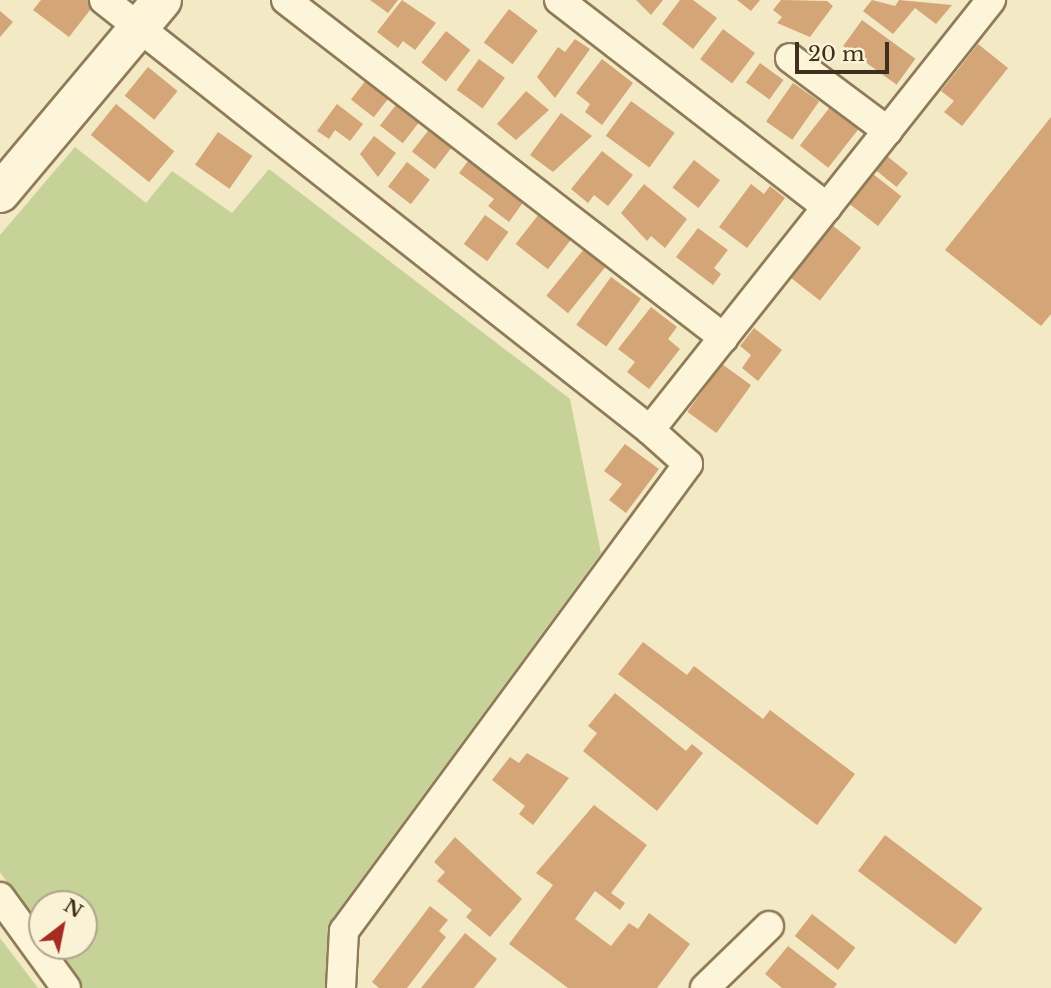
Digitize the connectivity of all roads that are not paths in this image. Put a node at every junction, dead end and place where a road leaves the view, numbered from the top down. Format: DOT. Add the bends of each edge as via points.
graph roads {
  1 [pos="104,0"];
  2 [pos="286,0"];
  3 [pos="559,0"];
  4 [pos="985,2"];
  5 [pos="151,15"];
  6 [pos="790,58"];
  7 [pos="888,131"];
  8 [pos="0,193"];
  9 [pos="827,208"];
  10 [pos="724,338"];
  11 [pos="650,430"];
  12 [pos="0,897"];
  13 [pos="769,926"];
  14 [pos="717,984"];
  15 [pos="66,988"];
  16 [pos="341,988"];
  1 -- 5 [label="street"];
  2 -- 10 [label="street"];
  3 -- 9 [label="street"];
  4 -- 7 [label="street"];
  5 -- 8 [label="street"];
  5 -- 11 [label="street"];
  6 -- 7 [label="street"];
  7 -- 9 [label="street"];
  9 -- 10 [label="street"];
  10 -- 11 [label="street"];
  11 -- 16 [label="street" via="688,464 344,931"];
  12 -- 15 [label="street"];
  13 -- 14 [label="street"];
}
